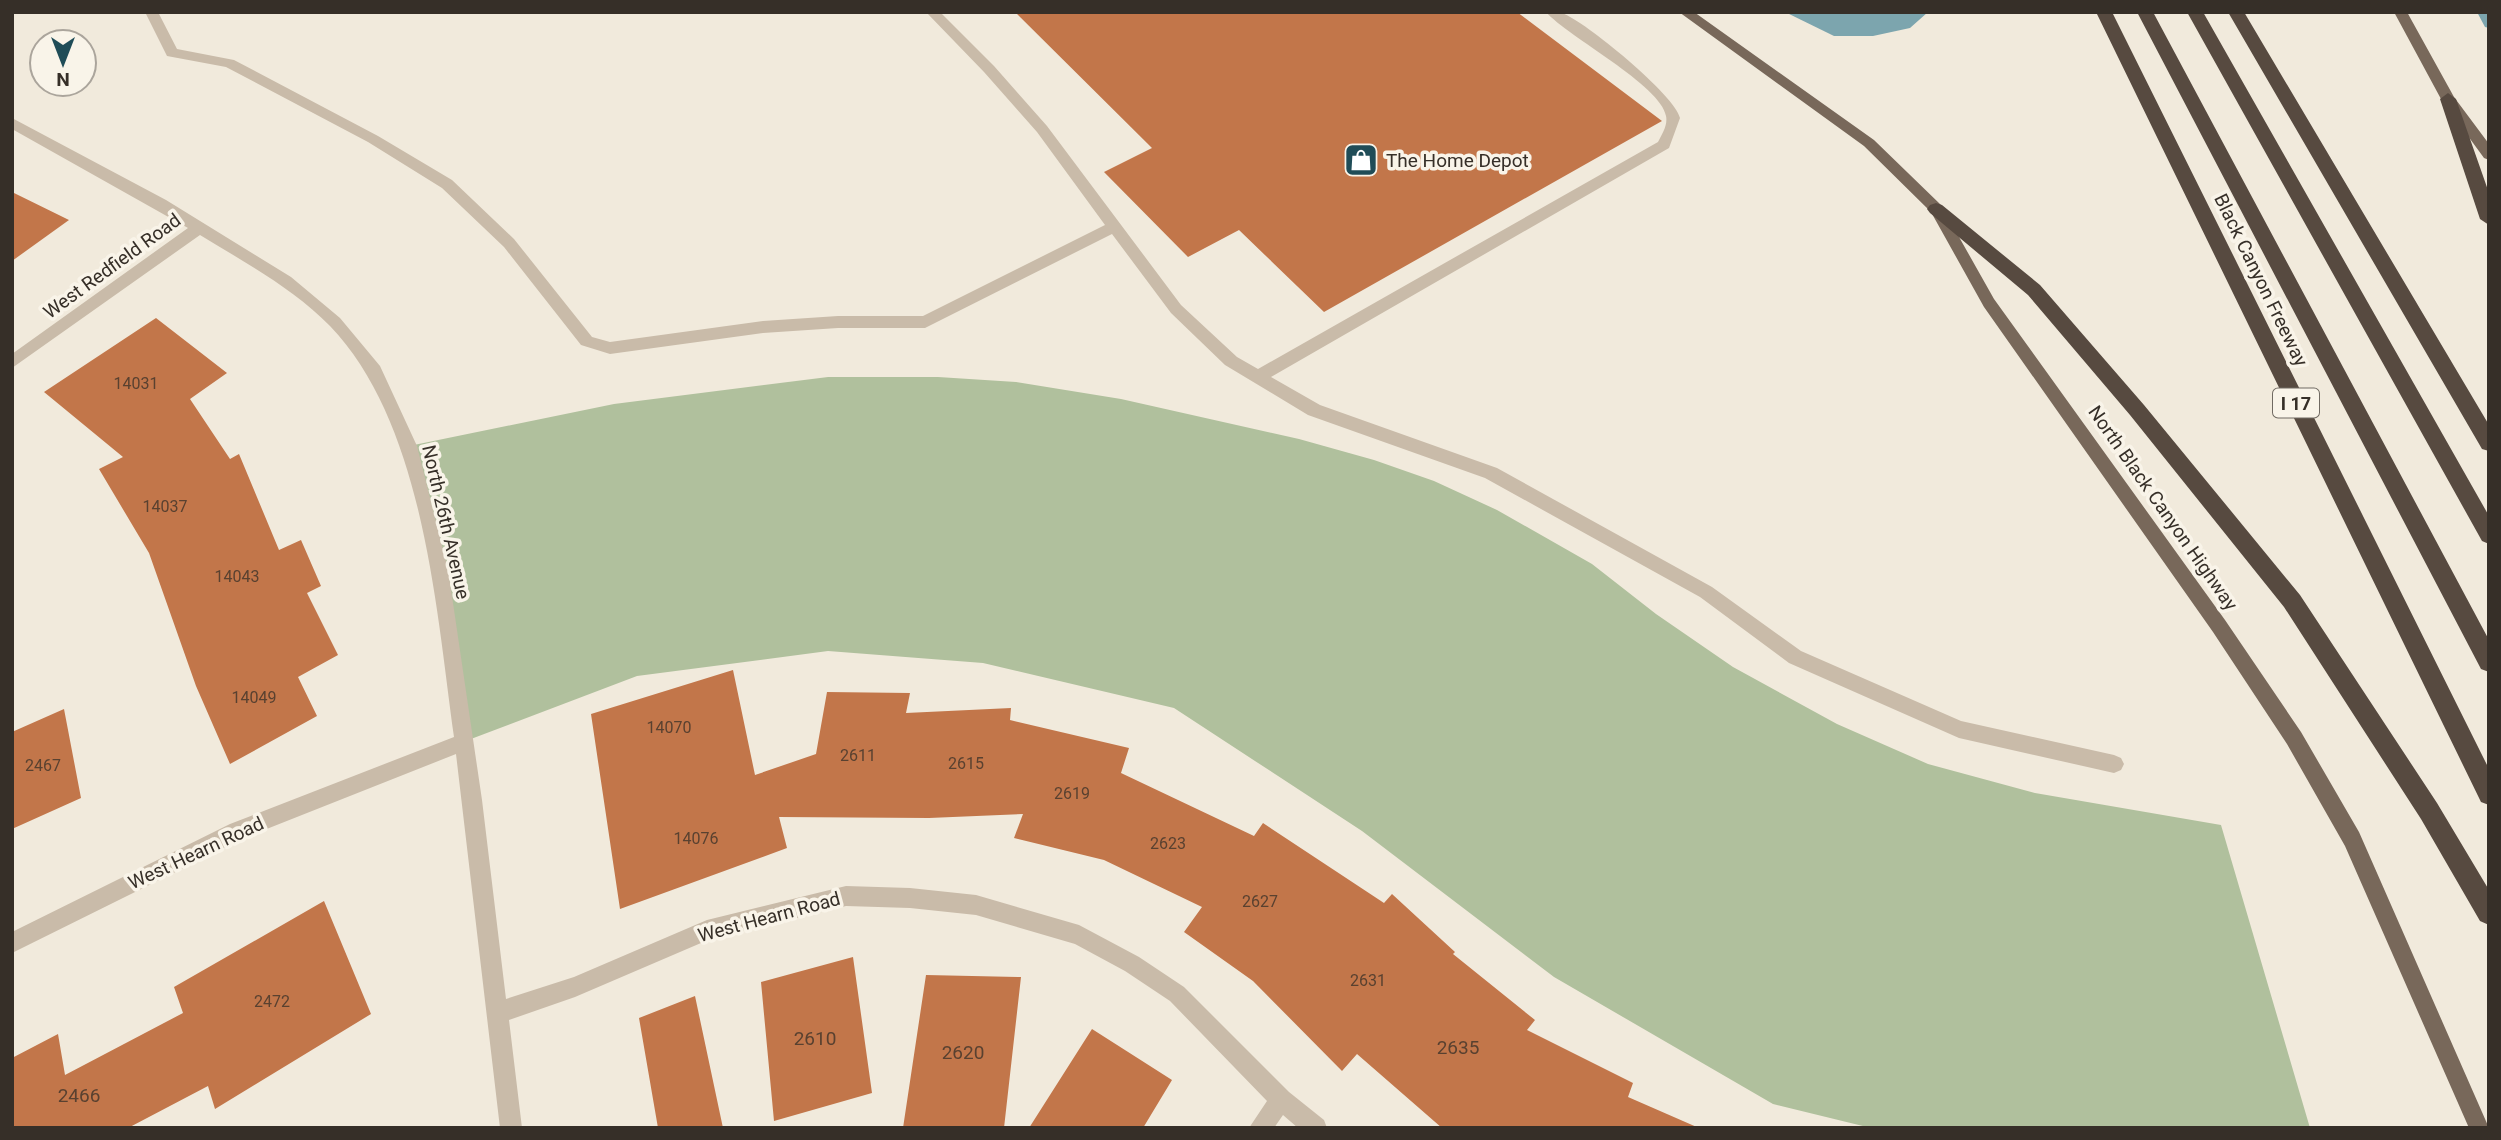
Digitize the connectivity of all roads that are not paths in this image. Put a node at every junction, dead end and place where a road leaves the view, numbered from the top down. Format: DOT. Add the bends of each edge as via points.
graph roads {
  1 [pos="151,12"];
  2 [pos="932,12"];
  3 [pos="1552,12"];
  4 [pos="1685,12"];
  5 [pos="2104,12"];
  6 [pos="2145,12"];
  7 [pos="2195,12"];
  8 [pos="2236,12"];
  9 [pos="2400,12"];
  10 [pos="2448,99"];
  11 [pos="12,123"];
  12 [pos="2489,155"];
  13 [pos="1936,209"];
  14 [pos="2489,219"];
  15 [pos="1115,226"];
  16 [pos="200,227"];
  17 [pos="12,362"];
  18 [pos="1258,377"];
  19 [pos="2489,443"];
  20 [pos="2489,535"];
  21 [pos="2489,662"];
  22 [pos="463,742"];
  23 [pos="2114,764"];
  24 [pos="2489,794"];
  25 [pos="2489,912"];
  26 [pos="12,943"];
  27 [pos="497,1013"];
  28 [pos="1280,1100"];
  29 [pos="511,1128"];
  30 [pos="1260,1128"];
  31 [pos="1316,1128"];
  32 [pos="2480,1128"];
  1 -- 15 [label="street" via="172,54 229,63 447,184 509,243 587,341 610,348 763,327 925,322"];
  2 -- 15 [label="street" via="1042,129"];
  3 -- 18 [label="street" via="1658,92 1673,113 1664,145"];
  4 -- 13 [label="main road, North Black Canyon Highway" via="1869,143"];
  5 -- 24 [label="highway, Black Canyon Freeway / I 17"];
  6 -- 21 [label="highway"];
  7 -- 20 [label="highway"];
  8 -- 19 [label="highway"];
  9 -- 10 [label="main road"];
  10 -- 12 [label="main road"];
  10 -- 14 [label="highway"];
  11 -- 16 [label="street, North 26th Avenue"];
  13 -- 25 [label="highway" via="2034,290 2292,601"];
  13 -- 32 [label="main road, North Black Canyon Highway" via="1989,303 2294,738 2352,839"];
  15 -- 18 [label="street" via="1176,309 1231,361"];
  16 -- 17 [label="street, West Redfield Road"];
  16 -- 22 [label="street, North 26th Avenue" via="286,281 335,322 374,370 409,446 439,569"];
  18 -- 23 [label="street" via="1314,410 1491,473 1706,592 1795,657 1959,729"];
  22 -- 26 [label="street, West Hearn Road" via="237,831"];
  22 -- 27 [label="street, North 26th Avenue"];
  27 -- 28 [label="street, West Hearn Road" via="575,987 707,930 846,896 976,905 1079,935 1132,964 1177,994"];
  27 -- 29 [label="street, North 26th Avenue"];
  28 -- 30 [label="street"];
  28 -- 31 [label="street, West Hearn Road"];
}
